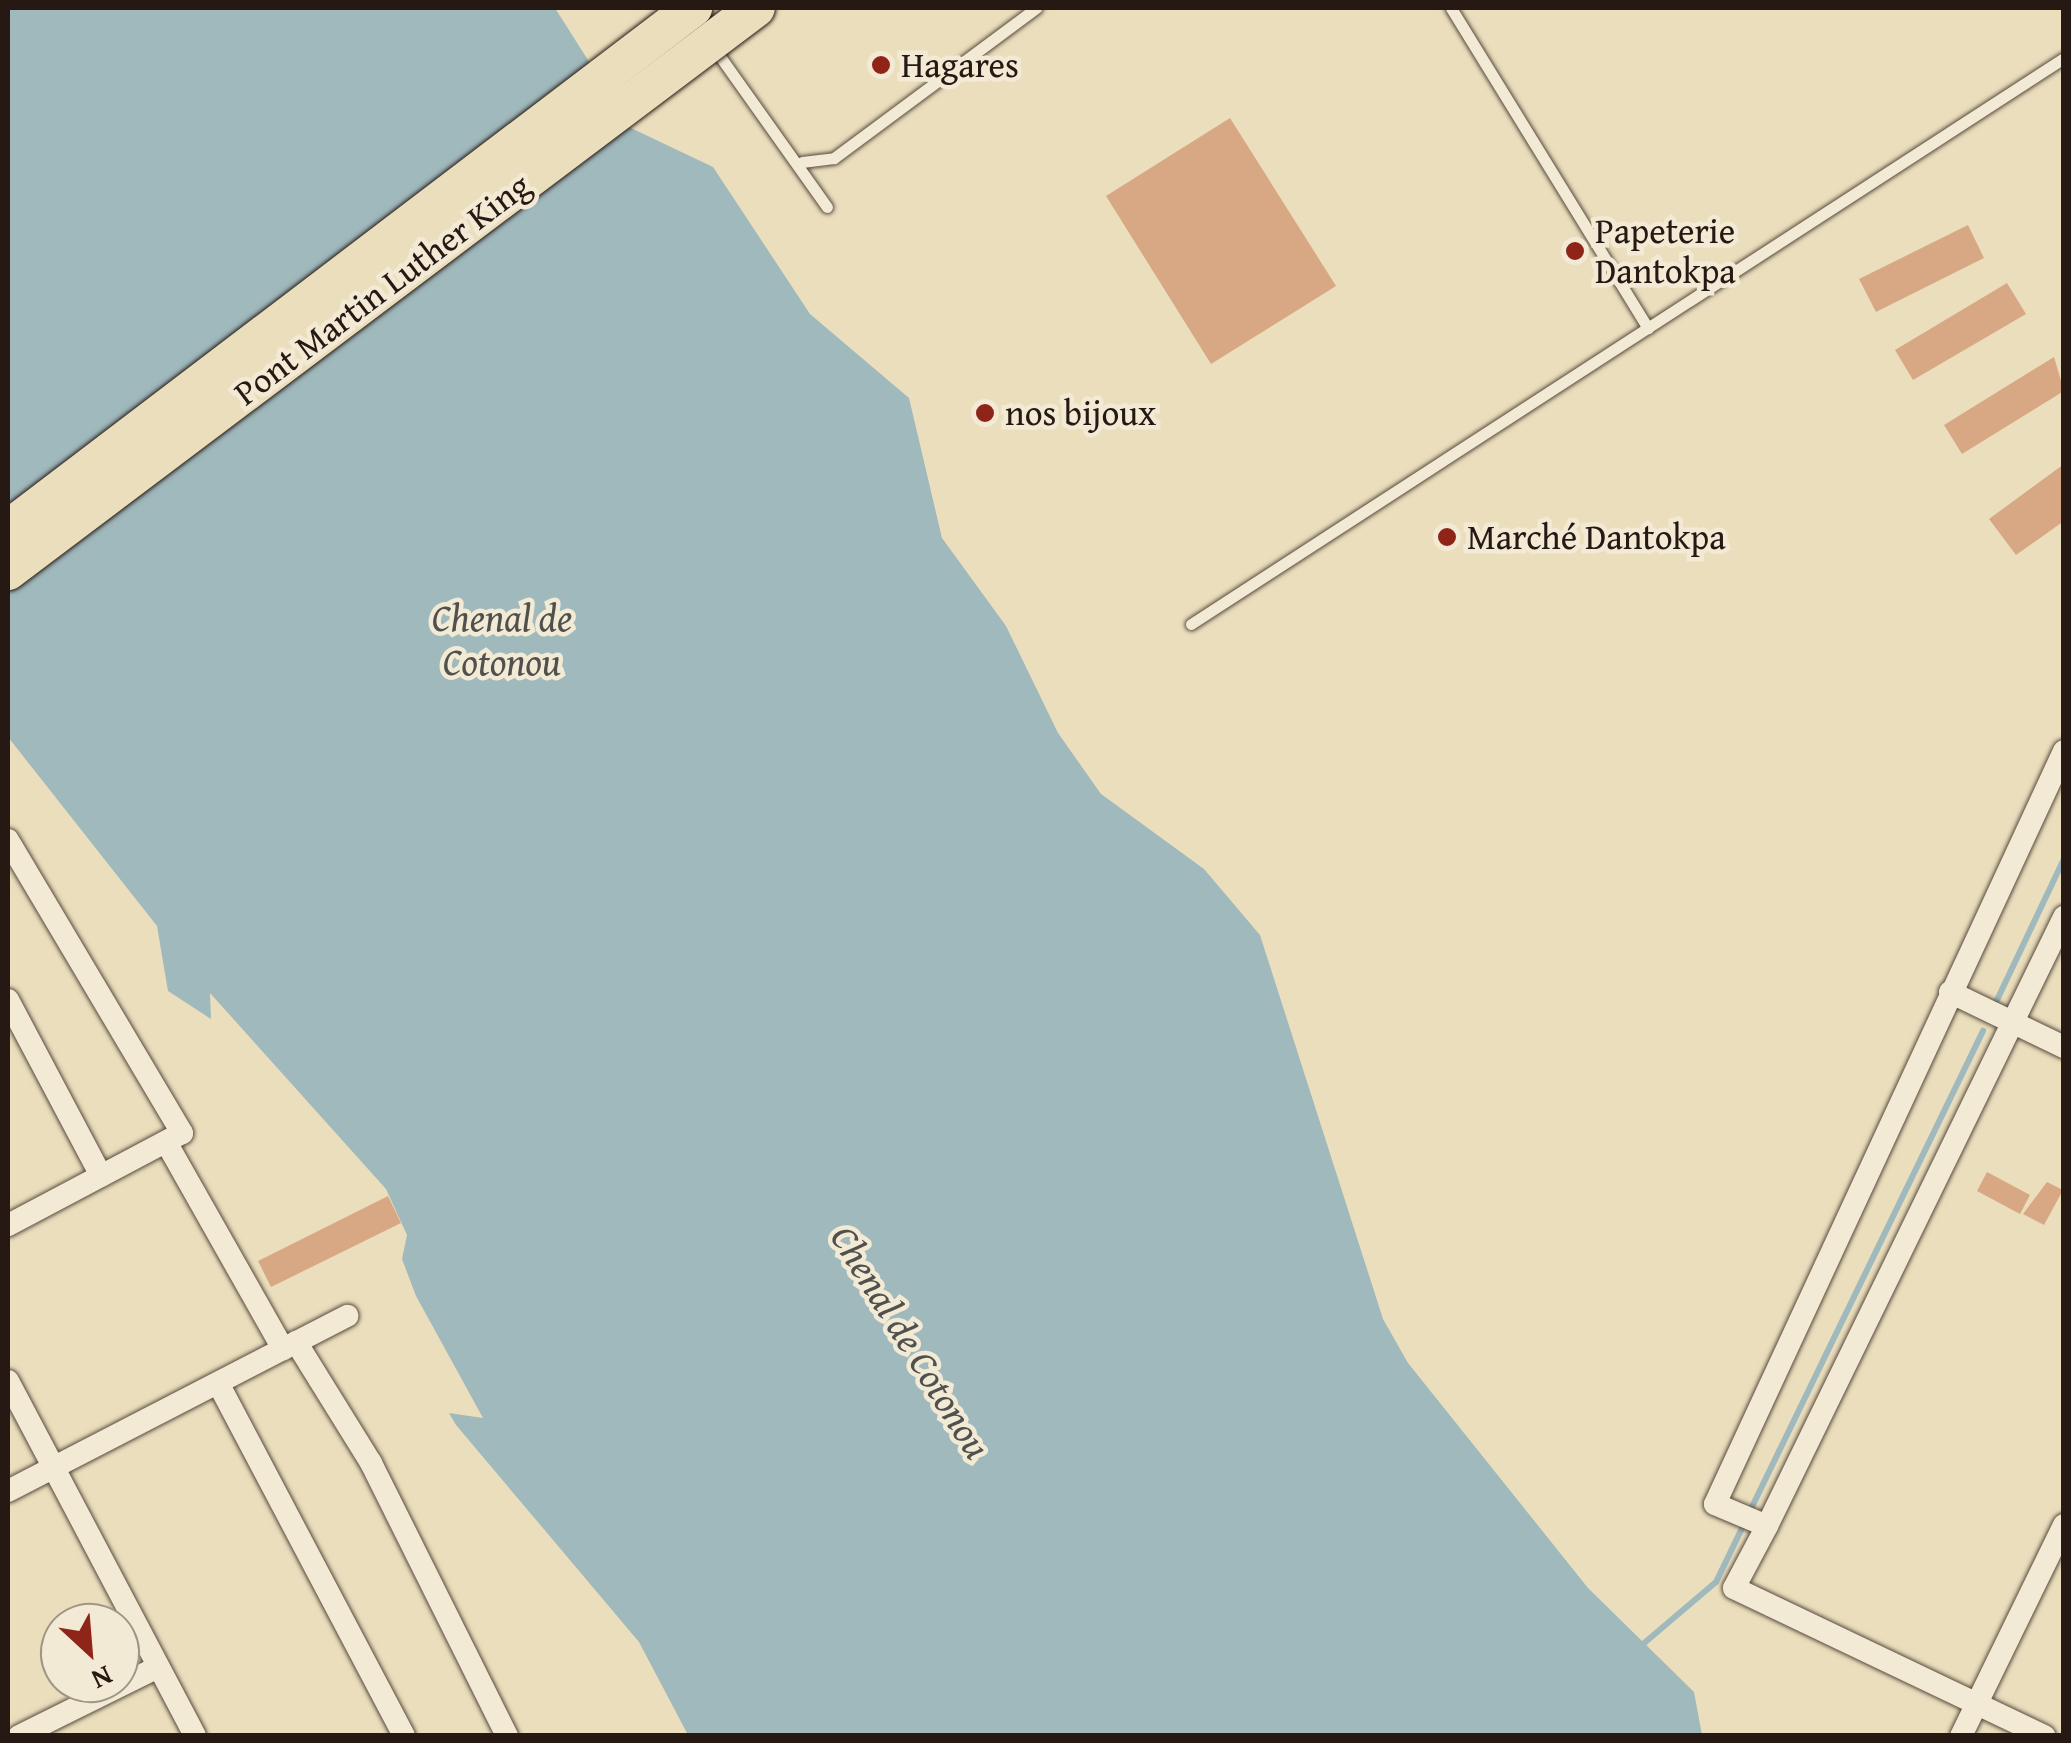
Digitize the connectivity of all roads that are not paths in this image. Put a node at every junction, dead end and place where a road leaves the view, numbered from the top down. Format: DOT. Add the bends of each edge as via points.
graph roads {
  1 [pos="691,8"];
  2 [pos="756,8"];
  3 [pos="1036,8"];
  4 [pos="1456,9"];
  5 [pos="2064,58"];
  6 [pos="802,162"];
  7 [pos="827,206"];
  8 [pos="1648,328"];
  9 [pos="8,529"];
  10 [pos="8,571"];
  11 [pos="1192,624"];
  12 [pos="2064,750"];
  13 [pos="8,840"];
  14 [pos="2064,917"];
  15 [pos="1950,992"];
  16 [pos="8,1000"];
  17 [pos="2013,1022"];
  18 [pos="2064,1047"];
  19 [pos="166,1142"];
  20 [pos="101,1176"];
  21 [pos="8,1225"];
  22 [pos="347,1316"];
  23 [pos="289,1346"];
  24 [pos="8,1381"];
  25 [pos="218,1382"];
  26 [pos="53,1467"];
  27 [pos="8,1490"];
  28 [pos="1766,1526"];
  29 [pos="2064,1526"];
  30 [pos="158,1667"];
  31 [pos="1982,1706"];
  32 [pos="19,1736"];
  33 [pos="195,1736"];
  34 [pos="404,1736"];
  35 [pos="507,1736"];
  36 [pos="1961,1736"];
  37 [pos="2044,1736"];
  1 -- 6 [label="lane"];
  1 -- 9 [label="main road, Pont Martin Luther King, bridge"];
  2 -- 10 [label="main road, Pont Martin Luther King, bridge"];
  3 -- 6 [label="lane" via="834,158"];
  4 -- 8 [label="lane"];
  5 -- 8 [label="lane"];
  6 -- 7 [label="lane"];
  8 -- 11 [label="lane"];
  12 -- 15 [label="street"];
  13 -- 19 [label="street" via="182,1133"];
  14 -- 17 [label="street"];
  15 -- 17 [label="street"];
  15 -- 28 [label="street" via="1715,1504"];
  16 -- 20 [label="street"];
  17 -- 18 [label="street"];
  17 -- 28 [label="street"];
  19 -- 20 [label="street"];
  19 -- 23 [label="street"];
  20 -- 21 [label="street"];
  22 -- 23 [label="street"];
  23 -- 25 [label="street"];
  23 -- 35 [label="street" via="371,1463"];
  24 -- 26 [label="street"];
  25 -- 26 [label="street"];
  25 -- 34 [label="street"];
  26 -- 27 [label="street"];
  26 -- 30 [label="street"];
  28 -- 31 [label="street" via="1734,1588"];
  29 -- 31 [label="street"];
  30 -- 32 [label="street"];
  30 -- 33 [label="street"];
  31 -- 36 [label="street"];
  31 -- 37 [label="street"];
}
